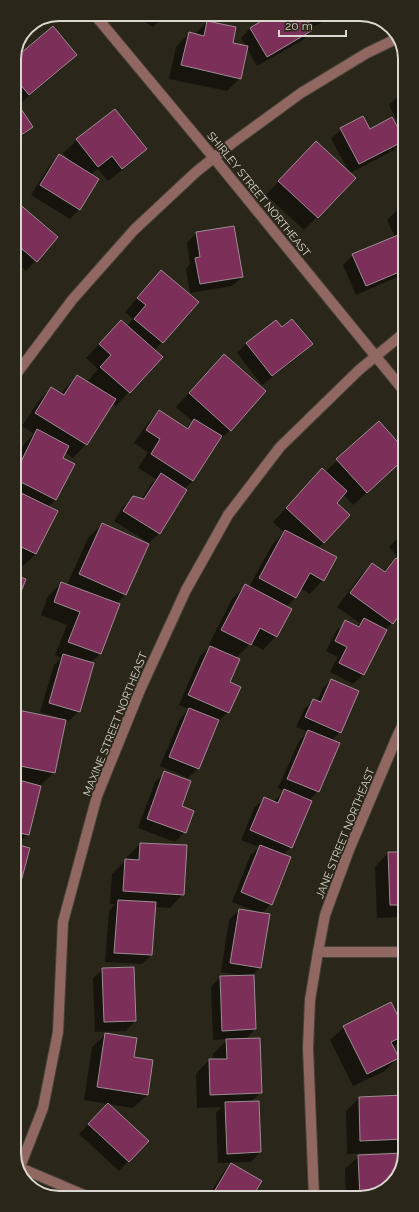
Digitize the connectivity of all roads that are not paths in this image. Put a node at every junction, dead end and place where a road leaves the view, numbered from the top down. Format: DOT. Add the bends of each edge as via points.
graph roads {
  1 [pos="100,21"];
  2 [pos="393,40"];
  3 [pos="214,158"];
  4 [pos="398,338"];
  5 [pos="376,356"];
  6 [pos="21,368"];
  7 [pos="398,384"];
  8 [pos="398,735"];
  9 [pos="318,952"];
  10 [pos="398,952"];
  11 [pos="21,1159"];
  12 [pos="25,1170"];
  13 [pos="75,1191"];
  14 [pos="314,1191"];
  1 -- 3 [label="street, SHIRLEY STREET NORTHEAST"];
  2 -- 3 [label="street" via="301,93"];
  3 -- 5 [label="street, SHIRLEY STREET NORTHEAST"];
  3 -- 6 [label="street" via="134,230 72,300"];
  4 -- 5 [label="street, MAXINE STREET NORTHEAST"];
  5 -- 7 [label="street, SHIRLEY STREET NORTHEAST"];
  5 -- 11 [label="street, MAXINE STREET NORTHEAST" via="280,447 228,515 186,590 140,690 97,796 63,922 58,1032 43,1108"];
  8 -- 9 [label="street, JANE STREET NORTHEAST" via="349,850 325,915"];
  9 -- 10 [label="street"];
  9 -- 14 [label="street, JANE STREET NORTHEAST" via="310,1000 308,1048"];
  12 -- 13 [label="street"];
}
